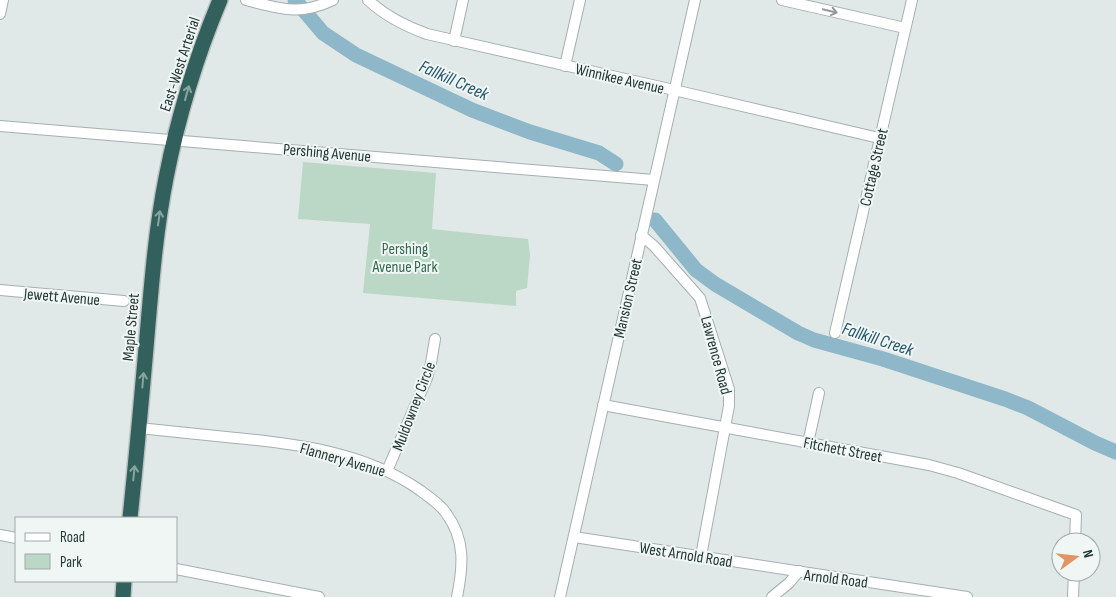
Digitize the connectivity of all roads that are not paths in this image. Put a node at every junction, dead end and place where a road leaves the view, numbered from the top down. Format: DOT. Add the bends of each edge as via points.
graph roads {
  1 [pos="4,0"];
  2 [pos="220,0"];
  3 [pos="246,0"];
  4 [pos="333,0"];
  5 [pos="368,0"];
  6 [pos="463,0"];
  7 [pos="580,0"];
  8 [pos="695,0"];
  9 [pos="782,0"];
  10 [pos="912,0"];
  11 [pos="0,14"];
  12 [pos="905,28"];
  13 [pos="454,41"];
  14 [pos="566,66"];
  15 [pos="674,90"];
  16 [pos="0,126"];
  17 [pos="879,138"];
  18 [pos="174,140"];
  19 [pos="654,180"];
  20 [pos="641,235"];
  21 [pos="0,290"];
  22 [pos="124,301"];
  23 [pos="834,334"];
  24 [pos="435,339"];
  25 [pos="819,392"];
  26 [pos="603,405"];
  27 [pos="726,427"];
  28 [pos="139,428"];
  29 [pos="808,443"];
  30 [pos="388,471"];
  31 [pos="130,517"];
  32 [pos="1075,532"];
  33 [pos="0,535"];
  34 [pos="574,537"];
  35 [pos="15,538"];
  36 [pos="701,556"];
  37 [pos="178,569"];
  38 [pos="799,571"];
  39 [pos="124,582"];
  40 [pos="1074,582"];
  41 [pos="122,597"];
  42 [pos="320,597"];
  43 [pos="457,597"];
  44 [pos="560,597"];
  45 [pos="772,597"];
  46 [pos="968,597"];
  47 [pos="1073,597"];
  1 -- 11 [label="street"];
  18 -- 2 [label="highway, East-West Arterial, one-way" via="197,61"];
  3 -- 4 [label="street" via="295,10 311,9"];
  5 -- 13 [label="street, Winnikee Avenue" via="403,25"];
  6 -- 13 [label="street"];
  7 -- 14 [label="street"];
  8 -- 15 [label="street, Mansion Street"];
  9 -- 12 [label="street, one-way"];
  10 -- 12 [label="street, Cottage Street"];
  12 -- 17 [label="street, Cottage Street"];
  13 -- 14 [label="street, Winnikee Avenue"];
  14 -- 15 [label="street, Winnikee Avenue"];
  15 -- 17 [label="street, Winnikee Avenue"];
  15 -- 19 [label="street, Mansion Street"];
  16 -- 18 [label="street, Pershing Avenue"];
  17 -- 23 [label="street, Cottage Street"];
  18 -- 19 [label="street, Pershing Avenue"];
  28 -- 18 [label="highway, Maple Street, one-way" via="156,238"];
  19 -- 20 [label="street, Mansion Street"];
  20 -- 26 [label="street, Mansion Street"];
  20 -- 27 [label="street, Lawrence Road" via="696,291 703,305 729,389"];
  21 -- 22 [label="street, Jewett Avenue"];
  24 -- 30 [label="street, Muldowney Circle" via="426,378"];
  25 -- 29 [label="street"];
  26 -- 27 [label="street, Fitchett Street"];
  26 -- 34 [label="street, Mansion Street"];
  27 -- 29 [label="street, Fitchett Street"];
  27 -- 36 [label="street, Lawrence Road"];
  28 -- 30 [label="street, Flannery Avenue" via="301,446 339,454"];
  31 -- 28 [label="highway, Maple Street, one-way"];
  29 -- 32 [label="street, Fitchett Street" via="943,468 1076,514"];
  30 -- 43 [label="street, Flannery Avenue" via="438,504 447,515 460,542 462,557"];
  33 -- 35 [label="street"];
  34 -- 36 [label="street, West Arnold Road"];
  34 -- 44 [label="street, Mansion Street"];
  36 -- 38 [label="street, West Arnold Road"];
  37 -- 42 [label="street"];
  38 -- 45 [label="street, Arnold Road"];
  38 -- 46 [label="street, Arnold Road"];
  39 -- 41 [label="highway"];
  40 -- 47 [label="street"];
}
